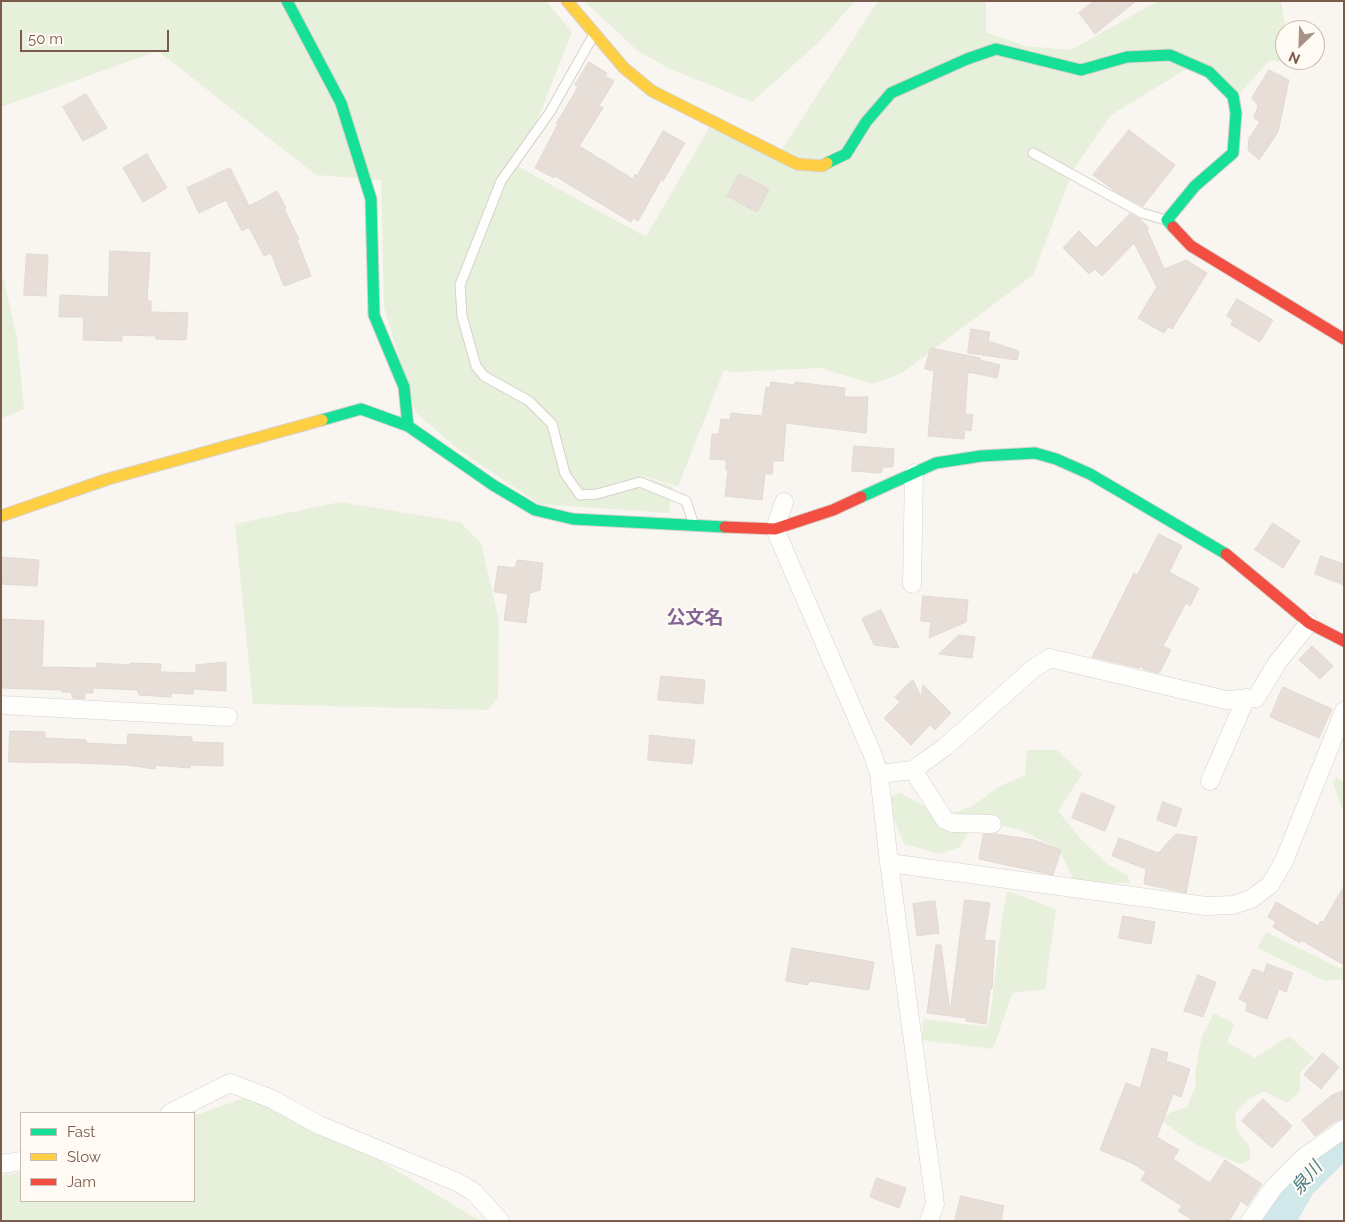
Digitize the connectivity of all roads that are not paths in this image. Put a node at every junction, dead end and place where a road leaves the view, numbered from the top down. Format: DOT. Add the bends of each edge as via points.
graph roads {
  1 [pos="287,1"];
  2 [pos="567,1"];
  3 [pos="595,33"];
  4 [pos="1033,153"];
  5 [pos="1167,220"];
  6 [pos="1344,339"];
  7 [pos="408,426"];
  8 [pos="914,472"];
  9 [pos="784,502"];
  10 [pos="1,516"];
  11 [pos="694,524"];
  12 [pos="775,529"];
  13 [pos="912,584"];
  14 [pos="1309,623"];
  15 [pos="1344,640"];
  16 [pos="1246,698"];
  17 [pos="1,705"];
  18 [pos="228,716"];
  19 [pos="1343,717"];
  20 [pos="913,770"];
  21 [pos="879,774"];
  22 [pos="1210,781"];
  23 [pos="992,824"];
  24 [pos="889,863"];
  25 [pos="172,1112"];
  26 [pos="1344,1129"];
  27 [pos="20,1161"];
  28 [pos="1,1164"];
  29 [pos="500,1221"];
  30 [pos="930,1221"];
  31 [pos="1250,1221"];
  1 -- 7 [label="street" via="341,103 371,199 374,315 404,387"];
  2 -- 3 [label="street"];
  3 -- 5 [label="street" via="624,68 652,91 797,164 822,166 846,154 866,122 891,93 996,49 1081,70 1127,56 1170,55 1209,72 1234,96 1236,113 1233,153 1195,186"];
  3 -- 11 [label="lane" via="550,112 501,180 460,285 462,316 476,366 484,376 529,401 552,424 564,474 580,495 597,494 640,482 686,501"];
  4 -- 5 [label="lane" via="1142,213"];
  5 -- 6 [label="street" via="1191,246"];
  7 -- 10 [label="street" via="361,409 108,479"];
  7 -- 11 [label="street" via="535,510 573,519"];
  8 -- 12 [label="street" via="832,510"];
  8 -- 13 [label="street"];
  8 -- 14 [label="street" via="936,463 981,456 1035,453 1056,459 1090,474 1228,555"];
  9 -- 12 [label="street"];
  11 -- 12 [label="street"];
  12 -- 21 [label="street"];
  14 -- 15 [label="street"];
  14 -- 16 [label="street" via="1277,663 1256,698"];
  16 -- 20 [label="street" via="1226,700 1050,658 1034,668 945,748"];
  16 -- 22 [label="street"];
  17 -- 18 [label="street"];
  19 -- 24 [label="street" via="1284,861 1270,885 1251,899 1233,905 1206,906"];
  20 -- 21 [label="street"];
  20 -- 23 [label="street" via="945,820"];
  21 -- 24 [label="street"];
  24 -- 30 [label="street" via="935,1204"];
  25 -- 29 [label="street" via="230,1083 272,1099 319,1125 457,1182 474,1192"];
  26 -- 31 [label="street" via="1304,1157 1274,1187"];
  27 -- 28 [label="street"];
}
